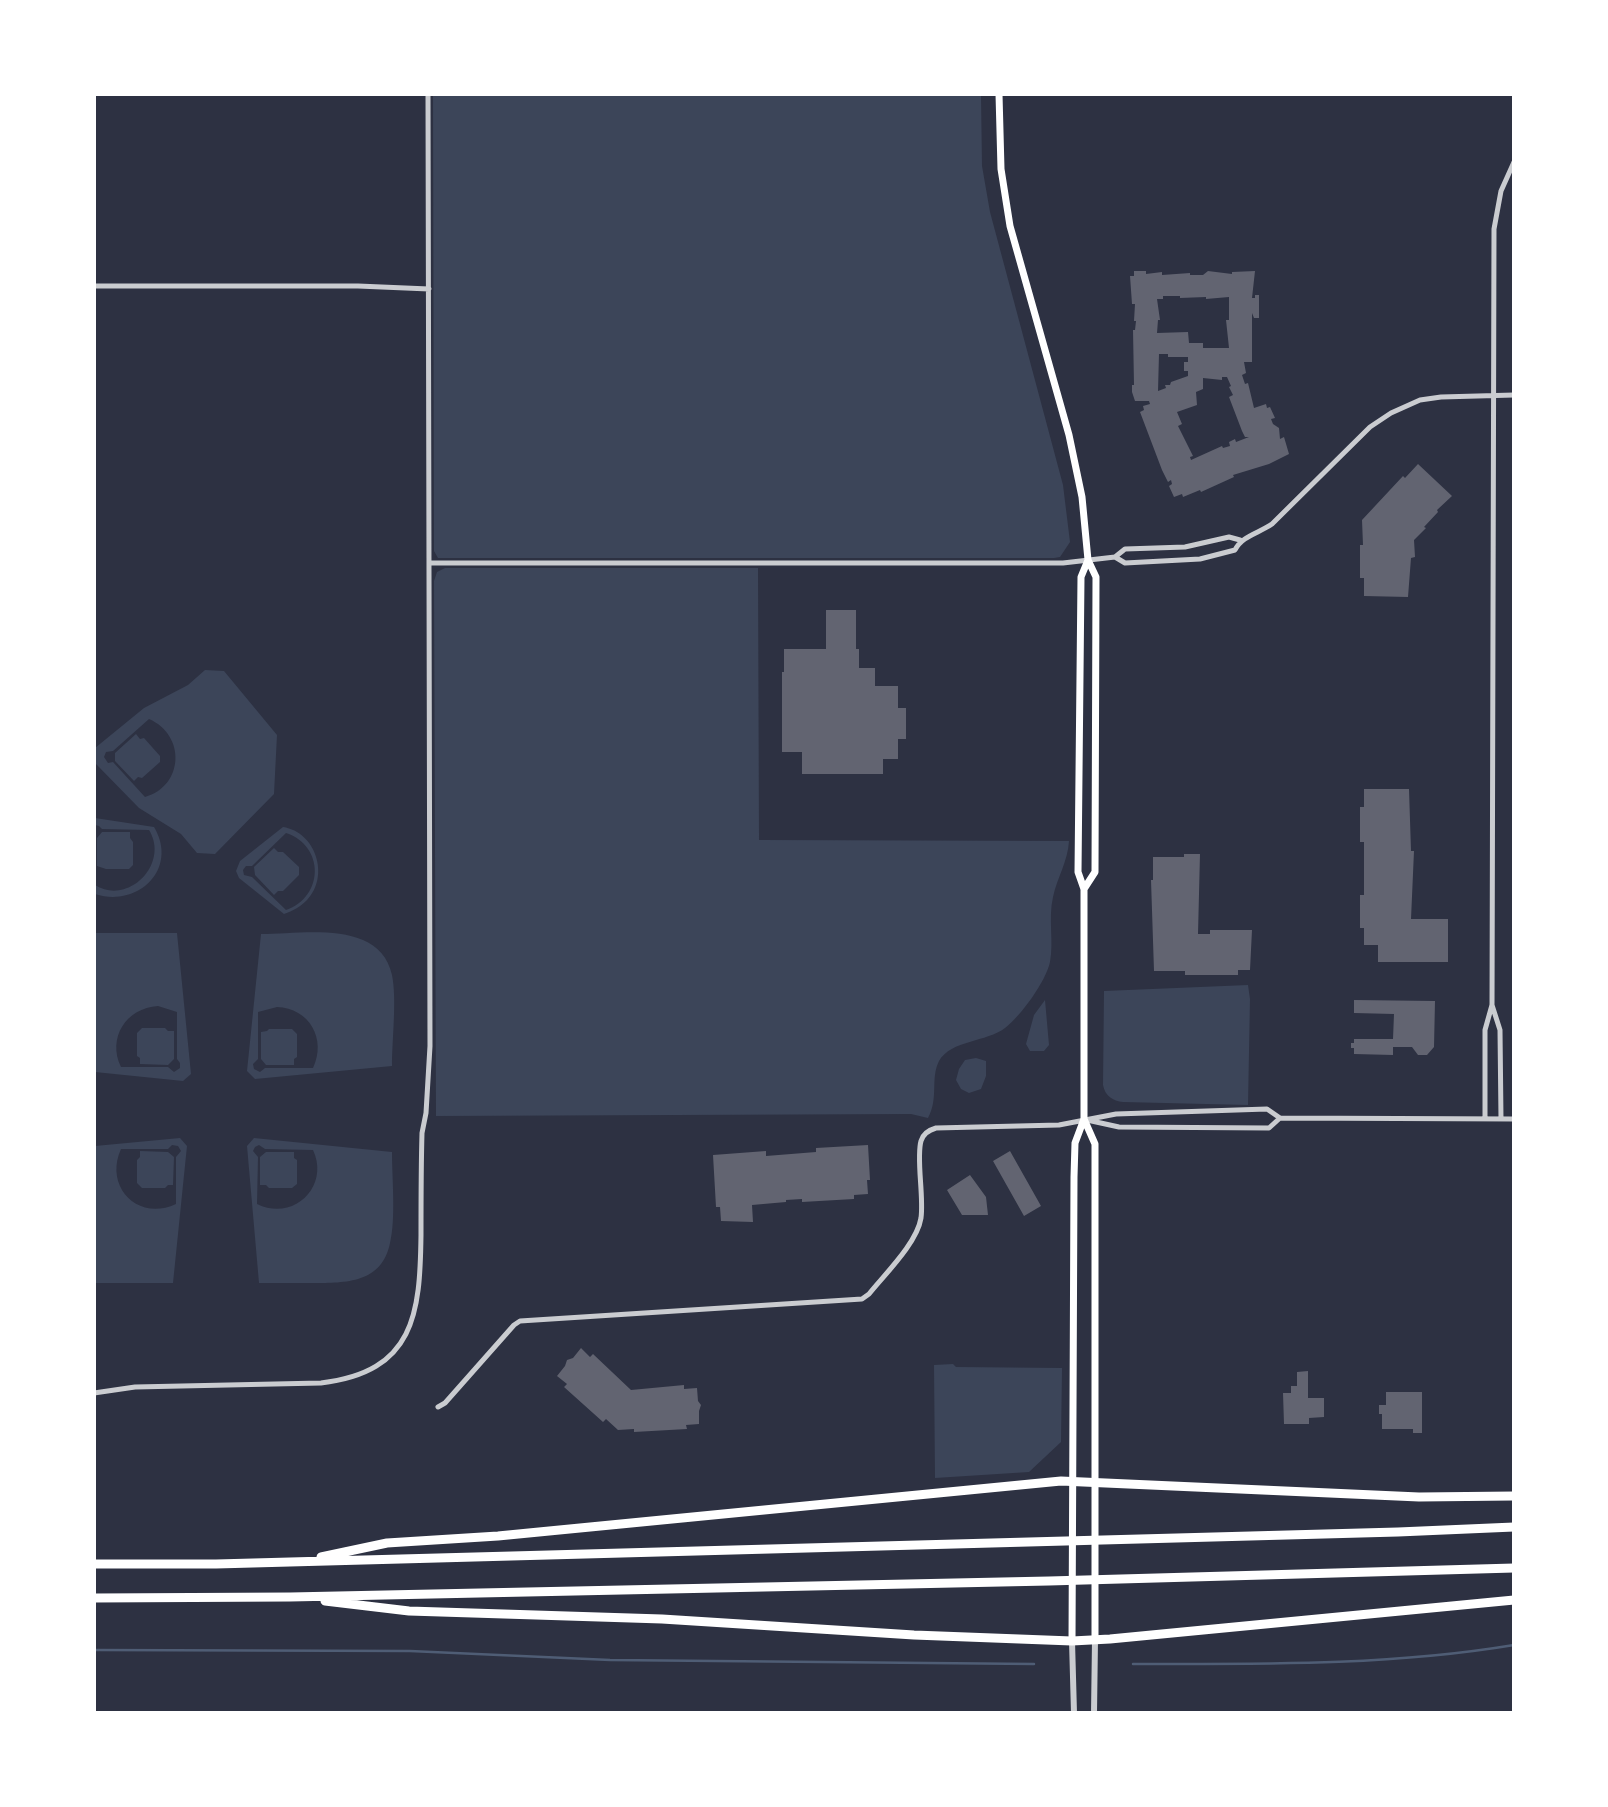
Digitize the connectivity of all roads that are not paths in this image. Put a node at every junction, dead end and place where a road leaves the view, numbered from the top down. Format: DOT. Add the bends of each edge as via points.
graph roads {
  1 [pos="428,94"];
  2 [pos="999,94"];
  3 [pos="1514,162"];
  4 [pos="94,286"];
  5 [pos="429,289"];
  6 [pos="1514,395"];
  7 [pos="1493,396"];
  8 [pos="1240,540"];
  9 [pos="1115,557"];
  10 [pos="1088,560"];
  11 [pos="429,563"];
  12 [pos="1084,889"];
  13 [pos="1492,1005"];
  14 [pos="1280,1118"];
  15 [pos="1084,1119"];
  16 [pos="1485,1119"];
  17 [pos="1501,1119"];
  18 [pos="1514,1119"];
  19 [pos="94,1393"];
  20 [pos="439,1407"];
  21 [pos="1073,1480"];
  22 [pos="1096,1481"];
  23 [pos="1514,1496"];
  24 [pos="1514,1527"];
  25 [pos="285,1562"];
  26 [pos="94,1564"];
  27 [pos="1514,1568"];
  28 [pos="290,1597"];
  29 [pos="94,1598"];
  30 [pos="1514,1600"];
  31 [pos="1095,1640"];
  32 [pos="1072,1641"];
  33 [pos="1074,1713"];
  34 [pos="1094,1713"];
  1 -- 5 [label="street"];
  2 -- 10 [label="main road" via="1000,159 1010,226 1069,435 1082,497"];
  3 -- 7 [label="street" via="1495,217"];
  4 -- 5 [label="street"];
  5 -- 11 [label="street"];
  6 -- 7 [label="street"];
  7 -- 8 [label="street" via="1430,398 1391,413 1370,427 1272,524"];
  7 -- 13 [label="street"];
  8 -- 9 [label="street" via="1229,537 1185,547 1125,549"];
  8 -- 9 [label="street" via="1235,550 1200,559 1125,563"];
  9 -- 10 [label="street"];
  10 -- 11 [label="street"];
  10 -- 12 [label="main road" via="1081,577 1078,720 1078,872"];
  10 -- 12 [label="main road" via="1096,577 1096,825 1095,872"];
  11 -- 19 [label="street" via="430,1046 422,1133 419,1293 411,1327 385,1359 357,1375 321,1383 135,1387"];
  12 -- 15 [label="main road"];
  13 -- 16 [label="street" via="1485,1030"];
  13 -- 17 [label="street" via="1500,1030"];
  14 -- 15 [label="street" via="1267,1109"];
  14 -- 15 [label="street" via="1269,1128 1119,1128"];
  14 -- 16 [label="street"];
  15 -- 20 [label="street" via="1059,1125 929,1130 921,1141 920,1222 914,1238 862,1299 520,1321"];
  15 -- 21 [label="main road" via="1075,1143"];
  15 -- 22 [label="main road" via="1096,1144"];
  16 -- 17 [label="street"];
  17 -- 18 [label="street"];
  21 -- 22 [label="highway"];
  21 -- 25 [label="highway" via="387,1544"];
  21 -- 32 [label="main road"];
  22 -- 23 [label="highway" via="1419,1497"];
  22 -- 31 [label="main road"];
  24 -- 25 [label="highway"];
  25 -- 26 [label="highway"];
  27 -- 28 [label="highway"];
  28 -- 29 [label="highway"];
  28 -- 32 [label="highway" via="409,1611"];
  30 -- 31 [label="highway"];
  31 -- 32 [label="highway"];
  31 -- 34 [label="street"];
  32 -- 33 [label="street"];
}
